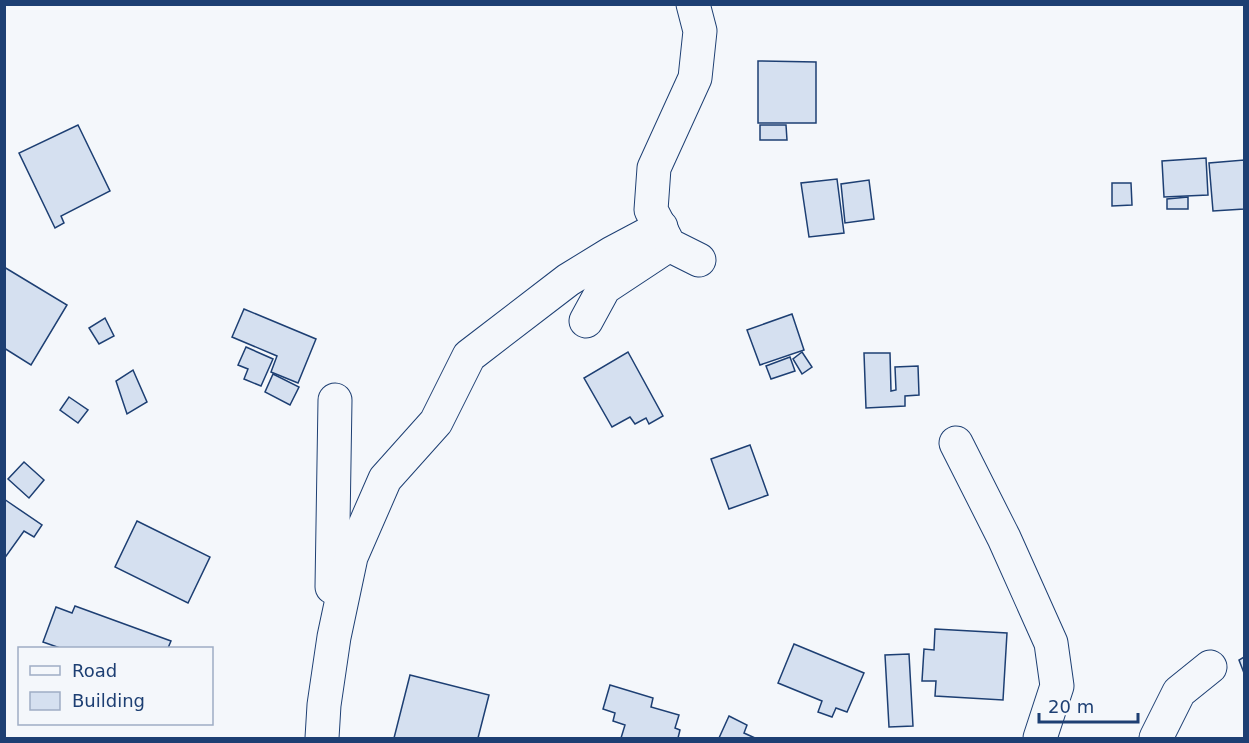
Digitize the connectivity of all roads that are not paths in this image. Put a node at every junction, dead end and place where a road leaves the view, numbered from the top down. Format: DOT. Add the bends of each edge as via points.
graph roads {
  1 [pos="693,4"];
  2 [pos="665,236"];
  3 [pos="699,261"];
  4 [pos="586,321"];
  5 [pos="335,400"];
  6 [pos="956,443"];
  7 [pos="334,637"];
  8 [pos="1210,667"];
  9 [pos="322,738"];
  10 [pos="1040,738"];
  11 [pos="1156,738"];
  1 -- 2 [label="street" via="700,31 695,78 654,168 651,210"];
  2 -- 3 [label="street"];
  2 -- 4 [label="street" via="638,264 604,288"];
  2 -- 7 [label="street" via="612,254 568,280 469,356 436,422 385,479 351,557"];
  5 -- 7 [label="street" via="331,568"];
  6 -- 10 [label="street" via="1004,538 1050,643 1057,686"];
  7 -- 9 [label="street"];
  8 -- 11 [label="street" via="1179,692"];
}
